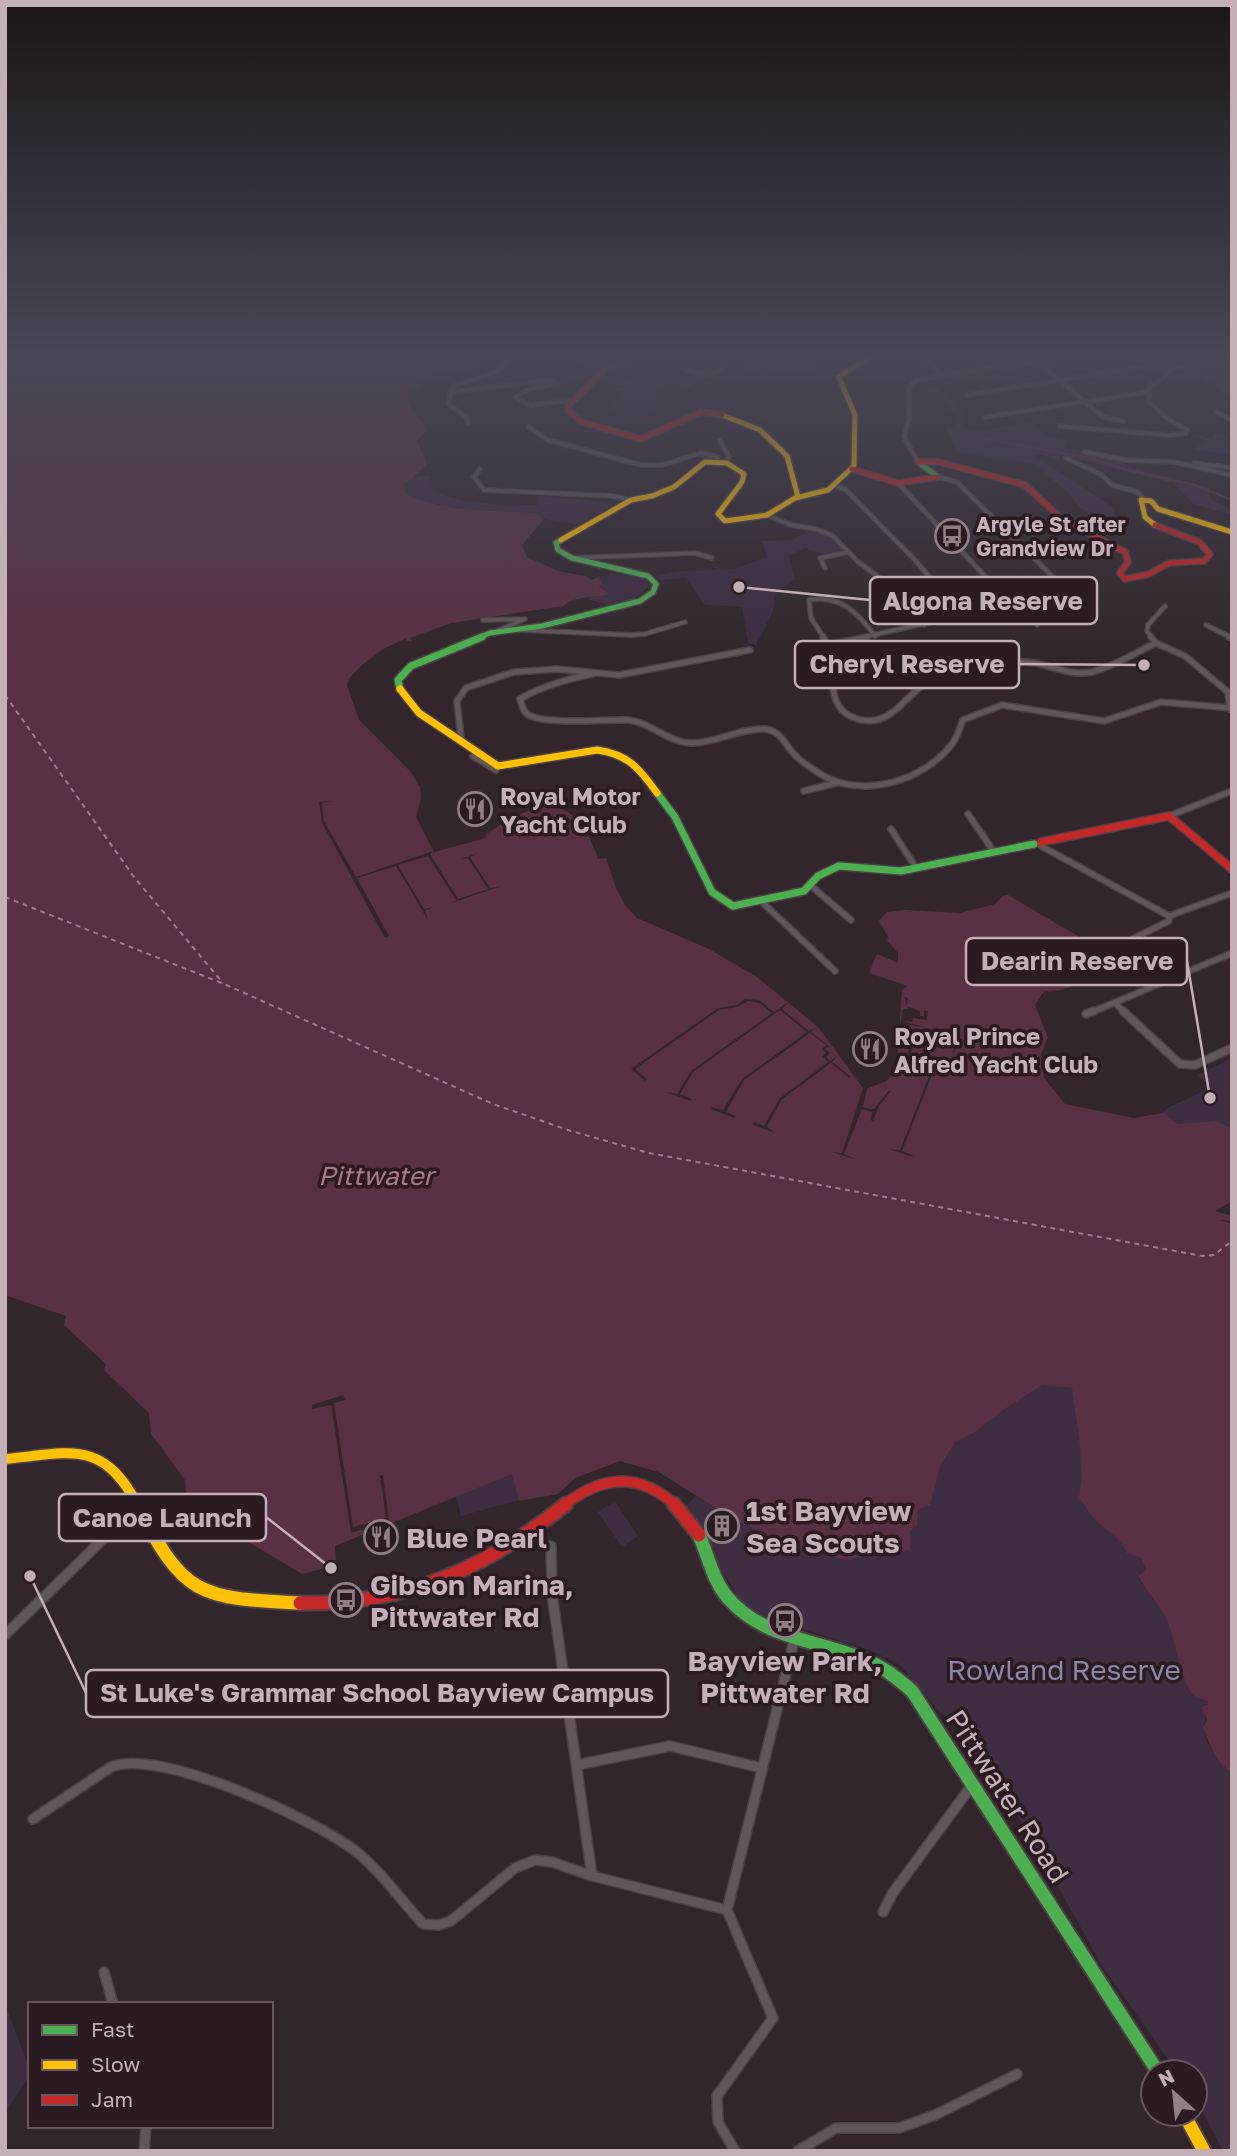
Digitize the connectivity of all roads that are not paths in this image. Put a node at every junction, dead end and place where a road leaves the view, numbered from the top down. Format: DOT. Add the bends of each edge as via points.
graph roads {
  1 [pos="602,455"];
  2 [pos="696,455"];
  3 [pos="708,455"];
  4 [pos="728,455"];
  5 [pos="784,455"];
  6 [pos="853,455"];
  7 [pos="914,455"];
  8 [pos="1098,455"];
  9 [pos="1066,458"];
  10 [pos="716,461"];
  11 [pos="918,462"];
  12 [pos="727,463"];
  13 [pos="1182,464"];
  14 [pos="1232,468"];
  15 [pos="480,469"];
  16 [pos="852,469"];
  17 [pos="1232,475"];
  18 [pos="938,477"];
  19 [pos="898,484"];
  20 [pos="834,486"];
  21 [pos="798,497"];
  22 [pos="631,500"];
  23 [pos="1146,500"];
  24 [pos="767,514"];
  25 [pos="1232,532"];
  26 [pos="849,552"];
  27 [pos="572,558"];
  28 [pos="712,558"];
  29 [pos="825,568"];
  30 [pos="1015,605"];
  31 [pos="1165,607"];
  32 [pos="963,616"];
  33 [pos="483,620"];
  34 [pos="685,622"];
  35 [pos="924,625"];
  36 [pos="1037,625"];
  37 [pos="1206,625"];
  38 [pos="520,631"];
  39 [pos="498,632"];
  40 [pos="875,635"];
  41 [pos="1232,638"];
  42 [pos="1156,643"];
  43 [pos="828,645"];
  44 [pos="750,650"];
  45 [pos="887,656"];
  46 [pos="596,673"];
  47 [pos="835,675"];
  48 [pos="1231,709"];
  49 [pos="461,738"];
  50 [pos="476,760"];
  51 [pos="496,770"];
  52 [pos="837,782"];
  53 [pos="804,791"];
  54 [pos="1232,791"];
  55 [pos="968,814"];
  56 [pos="1169,816"];
  57 [pos="891,829"];
  58 [pos="1039,844"];
  59 [pos="994,852"];
  60 [pos="916,868"];
  61 [pos="1232,869"];
  62 [pos="810,884"];
  63 [pos="1232,893"];
  64 [pos="762,902"];
  65 [pos="1169,916"];
  66 [pos="851,920"];
  67 [pos="1132,939"];
  68 [pos="1232,953"];
  69 [pos="835,971"];
  70 [pos="1115,1003"];
  71 [pos="1086,1014"];
  72 [pos="1232,1048"];
  73 [pos="5,1459"];
  74 [pos="136,1507"];
  75 [pos="551,1545"];
  76 [pos="5,1635"];
  77 [pos="796,1636"];
  78 [pos="577,1765"];
  79 [pos="762,1768"];
  80 [pos="973,1784"];
  81 [pos="33,1819"];
  82 [pos="593,1876"];
  83 [pos="727,1910"];
  84 [pos="883,1912"];
  85 [pos="104,1972"];
  86 [pos="112,2002"];
  87 [pos="1149,2058"];
  88 [pos="1017,2074"];
  89 [pos="146,2128"];
  90 [pos="1192,2128"];
  91 [pos="144,2151"];
  92 [pos="735,2151"];
  93 [pos="798,2151"];
  94 [pos="1204,2151"];
  1 -- 2 [label="street" via="641,465 662,465"];
  3 -- 10 [label="street" via="718,457"];
  4 -- 12 [label="street"];
  5 -- 21 [label="street" via="790,461"];
  6 -- 16 [label="street"];
  7 -- 11 [label="street"];
  8 -- 13 [label="street"];
  9 -- 23 [label="street"];
  10 -- 12 [label="street"];
  10 -- 22 [label="street" via="701,464 665,492"];
  11 -- 18 [label="street"];
  11 -- 23 [label="street" via="939,462 1025,485 1062,519 1125,552 1128,562 1120,573 1125,579 1149,574 1169,563 1208,558 1205,545 1164,530 1145,517 1140,503"];
  12 -- 24 [label="street" via="744,477 718,517"];
  13 -- 14 [label="street"];
  13 -- 17 [label="street"];
  15 -- 22 [label="street" via="474,477 484,490"];
  16 -- 19 [label="street"];
  16 -- 20 [label="street"];
  18 -- 19 [label="street"];
  18 -- 30 [label="street" via="957,482 1065,590 1055,597"];
  19 -- 30 [label="street"];
  20 -- 21 [label="street"];
  20 -- 32 [label="street" via="845,489"];
  21 -- 24 [label="street"];
  22 -- 27 [label="street" via="556,543 558,550"];
  23 -- 25 [label="street" via="1158,509"];
  24 -- 26 [label="street" via="825,532"];
  26 -- 29 [label="street" via="820,558"];
  26 -- 35 [label="street" via="890,585"];
  27 -- 28 [label="street" via="695,553"];
  27 -- 38 [label="street" via="648,576 656,584 653,592 631,606"];
  30 -- 32 [label="street"];
  30 -- 36 [label="street"];
  31 -- 42 [label="street" via="1147,625"];
  32 -- 35 [label="street"];
  33 -- 39 [label="street" via="525,620"];
  34 -- 38 [label="street" via="631,635"];
  35 -- 40 [label="street"];
  37 -- 41 [label="street"];
  38 -- 39 [label="street"];
  39 -- 49 [label="street" via="411,666 398,680 407,704"];
  40 -- 43 [label="street"];
  40 -- 43 [label="street" via="850,606 814,598 807,606"];
  42 -- 47 [label="street" via="1091,672 1024,662 933,678 893,713 878,720 855,718 840,709 834,700"];
  42 -- 48 [label="street" via="1185,656 1228,692"];
  43 -- 47 [label="street"];
  44 -- 46 [label="street" via="618,675"];
  45 -- 47 [label="street" via="870,674"];
  46 -- 49 [label="street" via="528,670 466,688 456,702"];
  46 -- 52 [label="street" via="533,691 520,699 523,710 550,719 631,720 693,743 768,730 783,738 796,756"];
  48 -- 52 [label="street" via="1161,702 1104,721 995,706 963,720 946,751 907,779 883,785"];
  49 -- 64 [label="street" via="498,766 597,750 631,758 675,817 712,892 733,906"];
  50 -- 51 [label="street"];
  52 -- 53 [label="street"];
  54 -- 56 [label="street"];
  55 -- 59 [label="street"];
  56 -- 58 [label="street"];
  56 -- 61 [label="street"];
  57 -- 60 [label="street"];
  58 -- 59 [label="street"];
  58 -- 65 [label="street"];
  59 -- 60 [label="street"];
  60 -- 62 [label="street" via="839,866"];
  62 -- 64 [label="street" via="804,891"];
  62 -- 66 [label="street"];
  63 -- 65 [label="street"];
  64 -- 69 [label="street"];
  65 -- 67 [label="street" via="1168,921"];
  68 -- 70 [label="street"];
  70 -- 71 [label="street"];
  70 -- 72 [label="street" via="1180,1064 1195,1065"];
  73 -- 74 [label="street, Pittwater Road" via="79,1455 102,1459 118,1474"];
  74 -- 76 [label="street"];
  74 -- 77 [label="street, Pittwater Road" via="173,1570 199,1589 337,1606 390,1597 445,1578 518,1541 590,1489 606,1482 630,1482 665,1497 685,1516 698,1532 719,1584 740,1611 758,1624"];
  75 -- 78 [label="street" via="552,1594"];
  77 -- 79 [label="street"];
  77 -- 80 [label="street, Pittwater Road" via="852,1653 902,1680"];
  78 -- 79 [label="street" via="670,1746"];
  78 -- 82 [label="street"];
  79 -- 83 [label="street"];
  80 -- 84 [label="street"];
  80 -- 87 [label="street, Pittwater Road"];
  81 -- 82 [label="street" via="116,1764 146,1762 262,1799 334,1838 385,1878 423,1924 451,1921 515,1868 535,1860"];
  82 -- 83 [label="street"];
  83 -- 92 [label="street" via="773,2018 717,2096 718,2122"];
  85 -- 86 [label="street"];
  88 -- 93 [label="street" via="899,2128 836,2128"];
  89 -- 91 [label="street"];
  90 -- 94 [label="street"];
}
